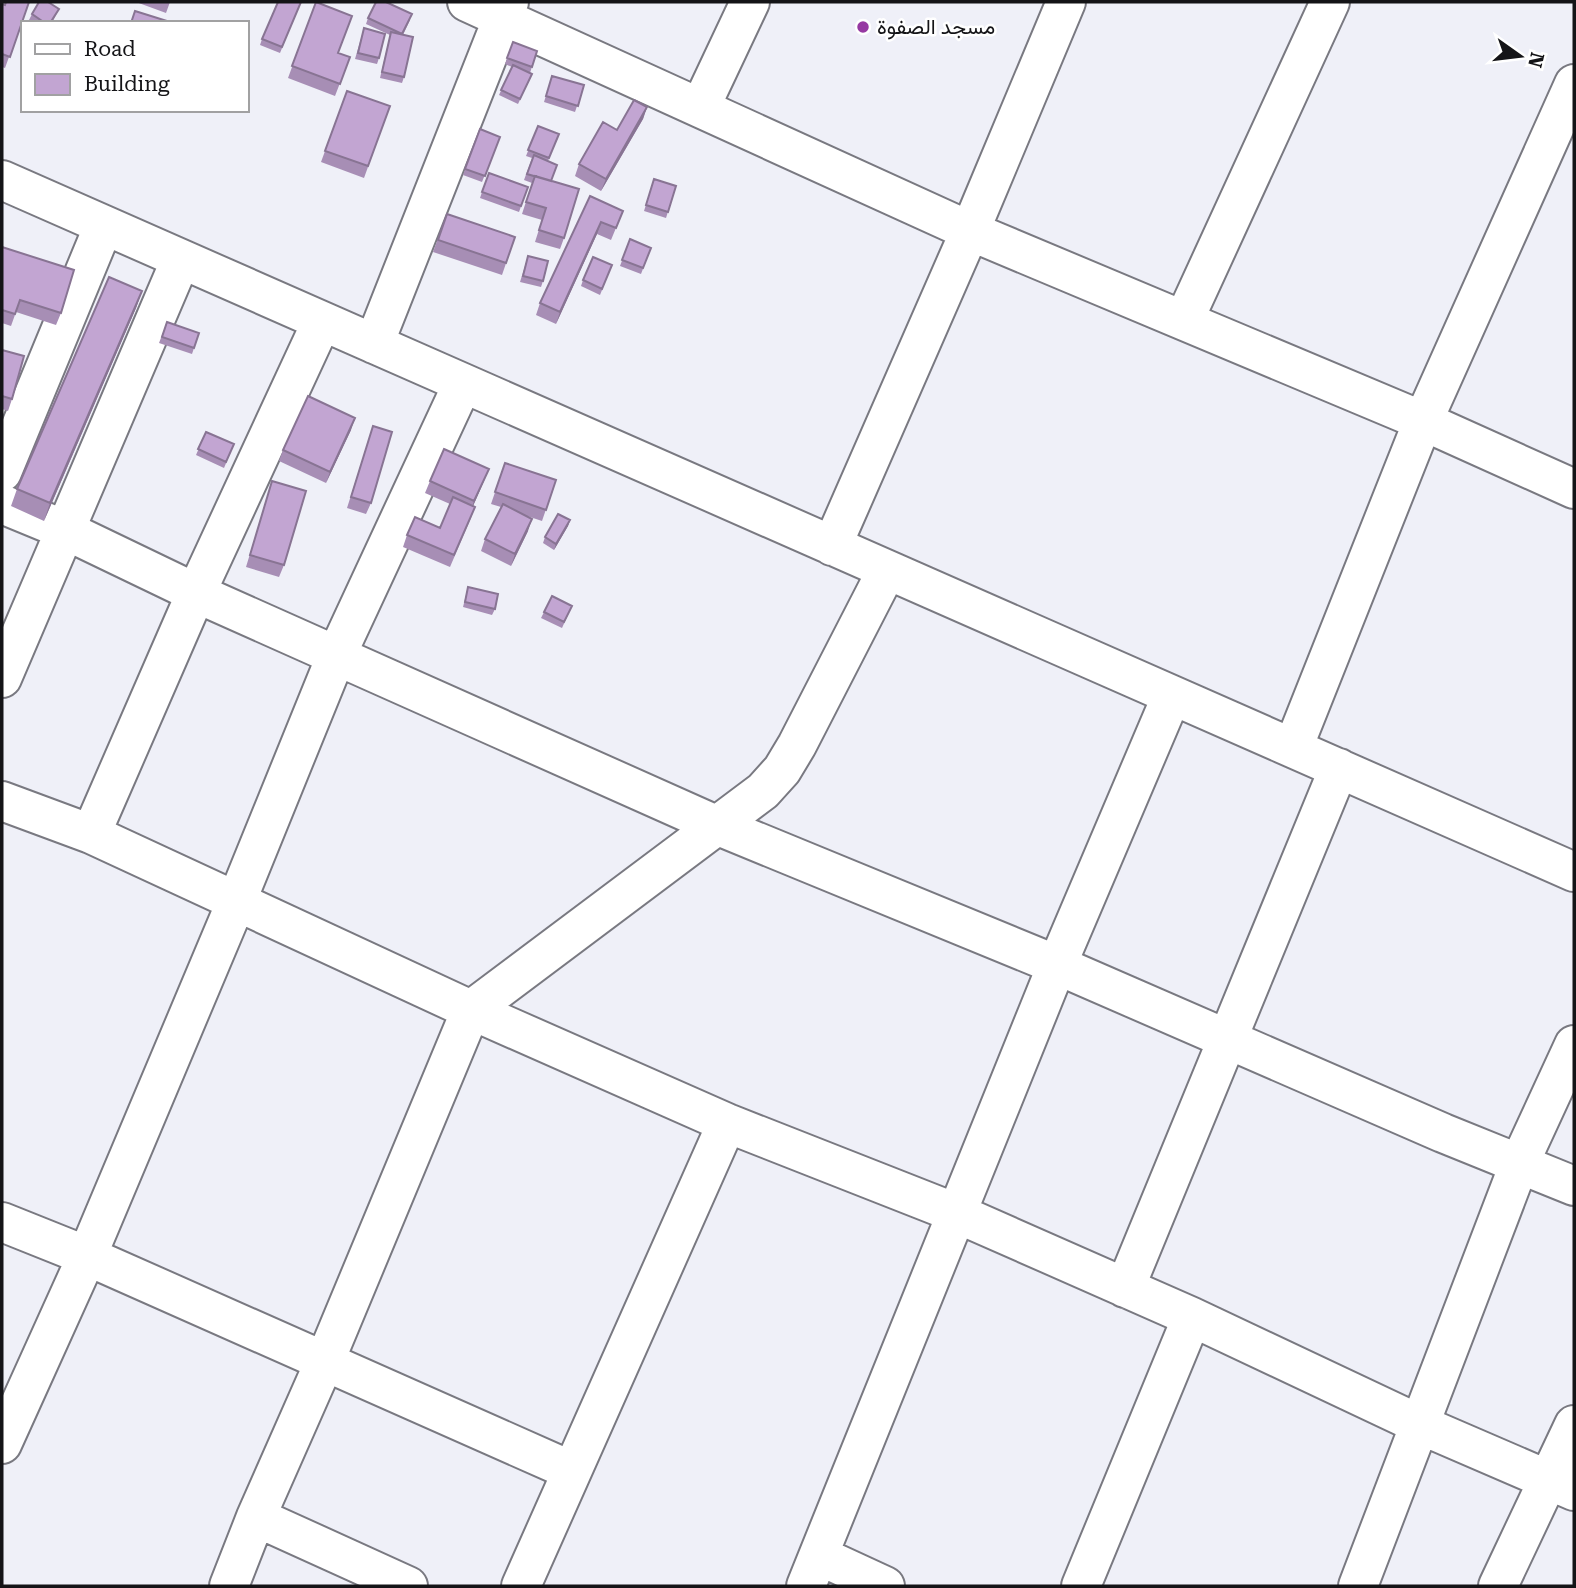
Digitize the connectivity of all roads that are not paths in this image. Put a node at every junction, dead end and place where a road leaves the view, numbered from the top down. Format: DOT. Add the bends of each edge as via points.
graph roads {
  1 [pos="467,2"];
  2 [pos="750,2"];
  3 [pos="1066,2"];
  4 [pos="1331,2"];
  5 [pos="505,9"];
  6 [pos="1574,84"];
  7 [pos="700,108"];
  8 [pos="4,188"];
  9 [pos="104,225"];
  10 [pos="970,231"];
  11 [pos="181,259"];
  12 [pos="1184,320"];
  13 [pos="322,321"];
  14 [pos="374,344"];
  15 [pos="463,383"];
  16 [pos="1423,421"];
  17 [pos="2,471"];
  18 [pos="1574,489"];
  19 [pos="2,504"];
  20 [pos="65,530"];
  21 [pos="832,545"];
  22 [pos="887,570"];
  23 [pos="196,593"];
  24 [pos="337,654"];
  25 [pos="2,678"];
  26 [pos="1172,695"];
  27 [pos="1293,748"];
  28 [pos="1339,768"];
  29 [pos="2,801"];
  30 [pos="716,825"];
  31 [pos="91,834"];
  32 [pos="1574,872"];
  33 [pos="237,900"];
  34 [pos="1057,965"];
  35 [pos="471,1010"];
  36 [pos="1226,1040"];
  37 [pos="1574,1045"];
  38 [pos="727,1123"];
  39 [pos="1520,1163"];
  40 [pos="1574,1186"];
  41 [pos="956,1213"];
  42 [pos="2,1222"];
  43 [pos="87,1256"];
  44 [pos="1125,1288"];
  45 [pos="1192,1317"];
  46 [pos="324,1363"];
  47 [pos="1421,1425"];
  48 [pos="1574,1425"];
  49 [pos="4,1429"];
  50 [pos="572,1471"];
  51 [pos="1561,1485"];
  52 [pos="256,1517"];
  53 [pos="813,1571"];
  54 [pos="229,1586"];
  55 [pos="408,1586"];
  56 [pos="521,1586"];
  57 [pos="885,1586"];
  58 [pos="1081,1586"];
  59 [pos="1358,1586"];
  60 [pos="1498,1586"];
  1 -- 5 [label="street"];
  2 -- 7 [label="street"];
  3 -- 10 [label="street"];
  4 -- 12 [label="street"];
  5 -- 7 [label="street"];
  5 -- 14 [label="street"];
  6 -- 16 [label="street"];
  7 -- 10 [label="street"];
  8 -- 9 [label="street"];
  9 -- 11 [label="street"];
  9 -- 17 [label="street"];
  10 -- 12 [label="street"];
  10 -- 21 [label="street"];
  11 -- 13 [label="street"];
  11 -- 20 [label="street"];
  12 -- 16 [label="street"];
  13 -- 14 [label="street"];
  13 -- 23 [label="street"];
  14 -- 15 [label="street"];
  15 -- 21 [label="street"];
  15 -- 24 [label="street"];
  16 -- 18 [label="street"];
  16 -- 27 [label="street"];
  19 -- 20 [label="street"];
  20 -- 23 [label="street"];
  20 -- 25 [label="street"];
  21 -- 22 [label="street"];
  22 -- 26 [label="street"];
  22 -- 30 [label="street" via="782,770 763,791"];
  23 -- 24 [label="street"];
  23 -- 31 [label="street"];
  24 -- 30 [label="street"];
  24 -- 33 [label="street"];
  26 -- 27 [label="street"];
  26 -- 34 [label="street"];
  27 -- 28 [label="street"];
  28 -- 32 [label="street"];
  28 -- 36 [label="street"];
  29 -- 31 [label="street"];
  30 -- 34 [label="street"];
  30 -- 35 [label="street"];
  31 -- 33 [label="street"];
  33 -- 35 [label="street"];
  33 -- 43 [label="street"];
  34 -- 36 [label="street"];
  34 -- 41 [label="street"];
  35 -- 38 [label="street"];
  35 -- 46 [label="street"];
  36 -- 39 [label="street"];
  36 -- 44 [label="street"];
  37 -- 39 [label="street"];
  38 -- 41 [label="street"];
  38 -- 50 [label="street"];
  39 -- 40 [label="street"];
  39 -- 47 [label="street"];
  41 -- 44 [label="street"];
  41 -- 53 [label="street"];
  42 -- 43 [label="street"];
  43 -- 46 [label="street"];
  43 -- 49 [label="street"];
  44 -- 45 [label="street"];
  45 -- 47 [label="street"];
  45 -- 58 [label="street"];
  46 -- 50 [label="street"];
  46 -- 52 [label="street"];
  47 -- 51 [label="street"];
  47 -- 59 [label="street"];
  48 -- 51 [label="street"];
  50 -- 56 [label="street"];
  51 -- 60 [label="street"];
  52 -- 54 [label="street"];
  52 -- 55 [label="street"];
  53 -- 57 [label="street"];
}
